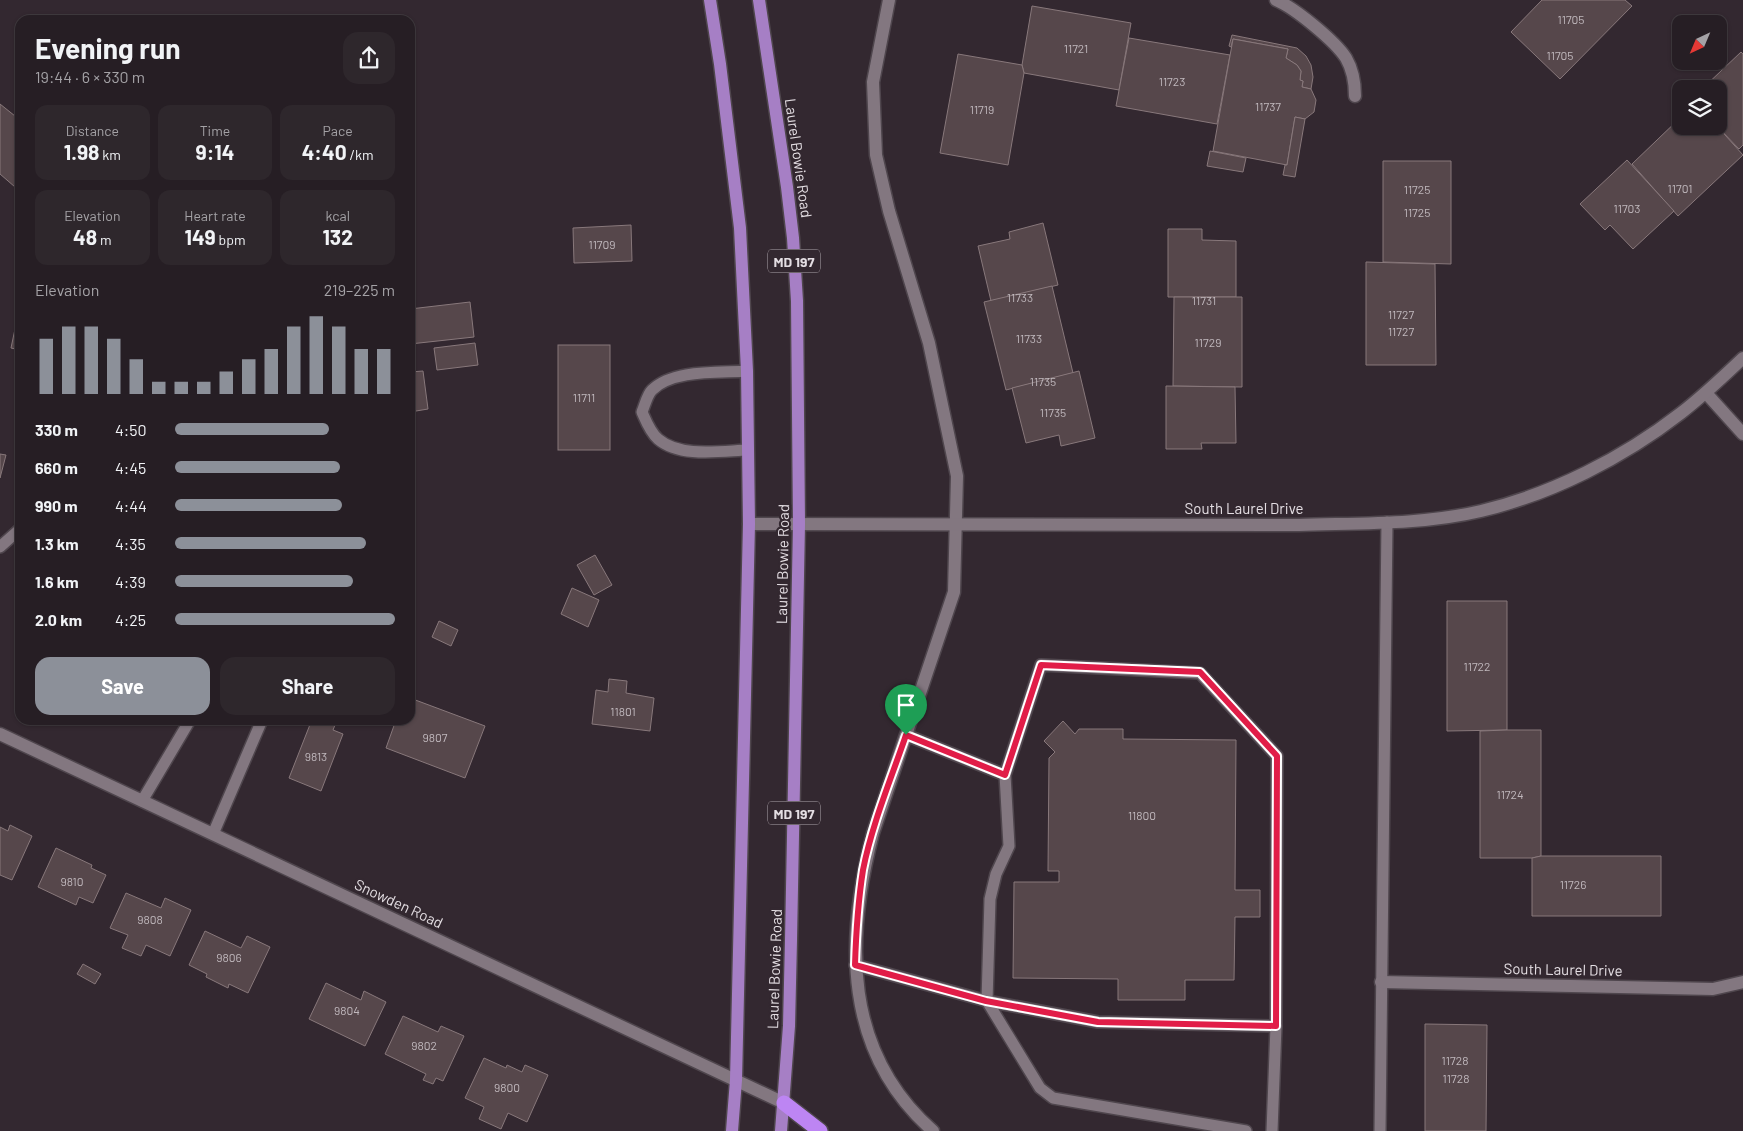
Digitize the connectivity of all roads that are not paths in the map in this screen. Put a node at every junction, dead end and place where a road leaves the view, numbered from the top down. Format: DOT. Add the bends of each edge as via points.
graph roads {
  1 [pos="710,0"];
  2 [pos="759,0"];
  3 [pos="889,0"];
  4 [pos="1276,0"];
  5 [pos="1355,96"];
  6 [pos="1743,358"];
  7 [pos="747,371"];
  8 [pos="1706,393"];
  9 [pos="1743,434"];
  10 [pos="748,450"];
  11 [pos="1387,522"];
  12 [pos="750,524"];
  13 [pos="799,524"];
  14 [pos="956,524"];
  15 [pos="15,534"];
  16 [pos="0,547"];
  17 [pos="187,725"];
  18 [pos="260,725"];
  19 [pos="0,734"];
  20 [pos="906,735"];
  21 [pos="1005,775"];
  22 [pos="142,801"];
  23 [pos="213,834"];
  24 [pos="855,965"];
  25 [pos="1381,982"];
  26 [pos="1743,982"];
  27 [pos="986,1001"];
  28 [pos="1276,1026"];
  29 [pos="736,1080"];
  30 [pos="784,1103"];
  31 [pos="732,1131"];
  32 [pos="781,1131"];
  33 [pos="820,1131"];
  34 [pos="933,1131"];
  35 [pos="1246,1131"];
  36 [pos="1272,1131"];
  37 [pos="1380,1131"];
  1 -- 7 [label="main road" via="740,228"];
  2 -- 13 [label="main road, Laurel Bowie Road / MD 197" via="793,238 797,301"];
  3 -- 14 [label="street" via="873,82 876,155 891,219 929,343 957,476"];
  4 -- 5 [label="street" via="1326,37 1346,58 1354,78"];
  6 -- 8 [label="street, South Laurel Drive"];
  7 -- 10 [label="main road"];
  7 -- 10 [label="lane" via="680,375 651,391 642,412 658,439 680,450"];
  8 -- 9 [label="street"];
  8 -- 11 [label="street, South Laurel Drive" via="1651,435 1548,490 1480,511"];
  10 -- 12 [label="main road"];
  11 -- 14 [label="street, South Laurel Drive" via="1300,525"];
  11 -- 25 [label="lane"];
  12 -- 13 [label="street, South Laurel Drive"];
  12 -- 29 [label="main road"];
  13 -- 14 [label="street, South Laurel Drive"];
  13 -- 30 [label="main road, Laurel Bowie Road / MD 197" via="791,949"];
  14 -- 20 [label="street" via="954,592"];
  15 -- 16 [label="lane"];
  17 -- 22 [label="lane"];
  18 -- 23 [label="lane"];
  19 -- 22 [label="street, Snowden Road"];
  20 -- 21 [label="lane"];
  20 -- 24 [label="street" via="864,869 857,915"];
  21 -- 27 [label="lane" via="1009,846 996,874 990,899"];
  21 -- 28 [label="lane" via="1041,665 1200,672 1277,756"];
  22 -- 23 [label="street, Snowden Road"];
  23 -- 29 [label="street, Snowden Road"];
  24 -- 27 [label="lane"];
  24 -- 34 [label="street" via="867,1034 880,1064 898,1094"];
  25 -- 26 [label="street, South Laurel Drive" via="1714,989"];
  25 -- 37 [label="lane"];
  27 -- 28 [label="lane" via="1098,1022"];
  27 -- 35 [label="lane" via="1040,1088 1053,1098"];
  28 -- 36 [label="lane"];
  29 -- 30 [label="street, Snowden Road"];
  29 -- 31 [label="main road"];
  30 -- 32 [label="main road, Laurel Bowie Road / MD 197"];
  30 -- 33 [label="highway"];
}
